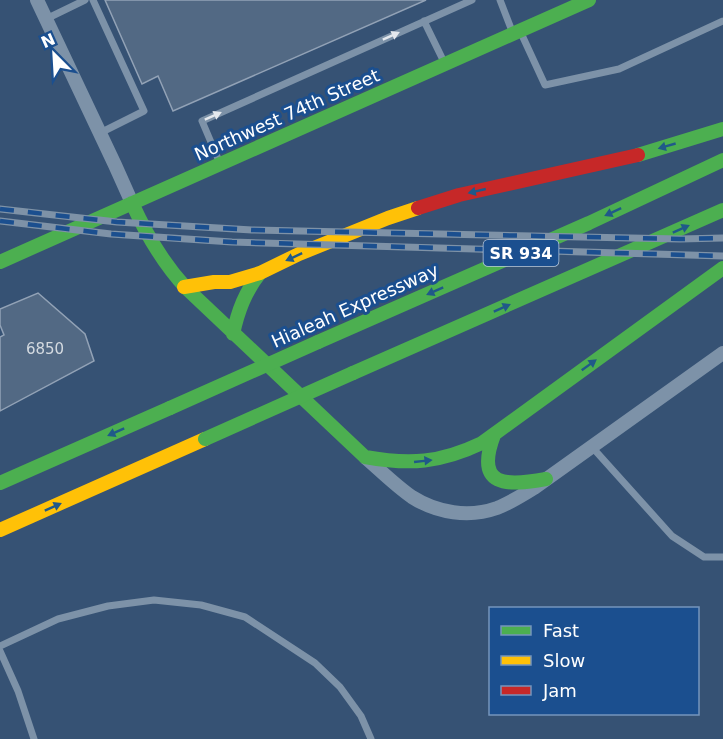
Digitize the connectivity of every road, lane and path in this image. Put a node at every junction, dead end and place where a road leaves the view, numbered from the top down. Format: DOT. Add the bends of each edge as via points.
graph roads {
  1 [pos="37,0"];
  2 [pos="85,0"];
  3 [pos="93,0"];
  4 [pos="472,0"];
  5 [pos="500,0"];
  6 [pos="589,0"];
  7 [pos="46,19"];
  8 [pos="424,21"];
  9 [pos="723,21"];
  10 [pos="517,32"];
  11 [pos="445,64"];
  12 [pos="723,129"];
  13 [pos="100,133"];
  14 [pos="723,160"];
  15 [pos="220,164"];
  16 [pos="132,203"];
  17 [pos="723,210"];
  18 [pos="0,262"];
  19 [pos="723,268"];
  20 [pos="260,273"];
  21 [pos="184,287"];
  22 [pos="233,334"];
  23 [pos="723,353"];
  24 [pos="494,435"];
  25 [pos="592,447"];
  26 [pos="365,457"];
  27 [pos="546,479"];
  28 [pos="0,483"];
  29 [pos="0,530"];
  30 [pos="723,557"];
  31 [pos="0,646"];
  32 [pos="0,651"];
  33 [pos="34,739"];
  34 [pos="371,739"];
  1 -- 7 [label="street"];
  2 -- 7 [label="lane"];
  3 -- 13 [label="lane" via="144,111"];
  4 -- 8 [label="lane"];
  5 -- 10 [label="lane"];
  6 -- 10 [label="main road, Northwest 74th Street"];
  7 -- 13 [label="street"];
  8 -- 11 [label="lane"];
  15 -- 8 [label="lane, one-way" via="202,122"];
  9 -- 10 [label="lane" via="619,69 545,85"];
  10 -- 11 [label="main road, Northwest 74th Street"];
  11 -- 15 [label="main road, Northwest 74th Street"];
  12 -- 20 [label="main road, one-way" via="630,157 444,199 388,218"];
  13 -- 16 [label="street"];
  14 -- 28 [label="main road, Hialeah Expressway / SR 934, one-way, bridge"];
  15 -- 16 [label="main road, Northwest 74th Street"];
  16 -- 18 [label="main road, Northwest 74th Street"];
  16 -- 21 [label="main road" via="154,247"];
  29 -- 17 [label="main road, SR 934, one-way, bridge"];
  24 -- 19 [label="main road, one-way"];
  20 -- 21 [label="main road" via="230,282"];
  20 -- 22 [label="main road" via="242,299"];
  21 -- 22 [label="main road"];
  22 -- 26 [label="main road"];
  23 -- 25 [label="street"];
  26 -- 24 [label="main road, one-way" via="401,462 443,458 469,450"];
  24 -- 27 [label="main road" via="488,453 489,467 499,481"];
  25 -- 27 [label="street"];
  25 -- 30 [label="lane" via="672,536 704,556"];
  26 -- 27 [label="street" via="423,504 459,513 496,508"];
  31 -- 34 [label="lane" via="58,619 108,606 154,600 201,605 245,617 315,663 340,687 361,716"];
  32 -- 33 [label="lane"];
}
